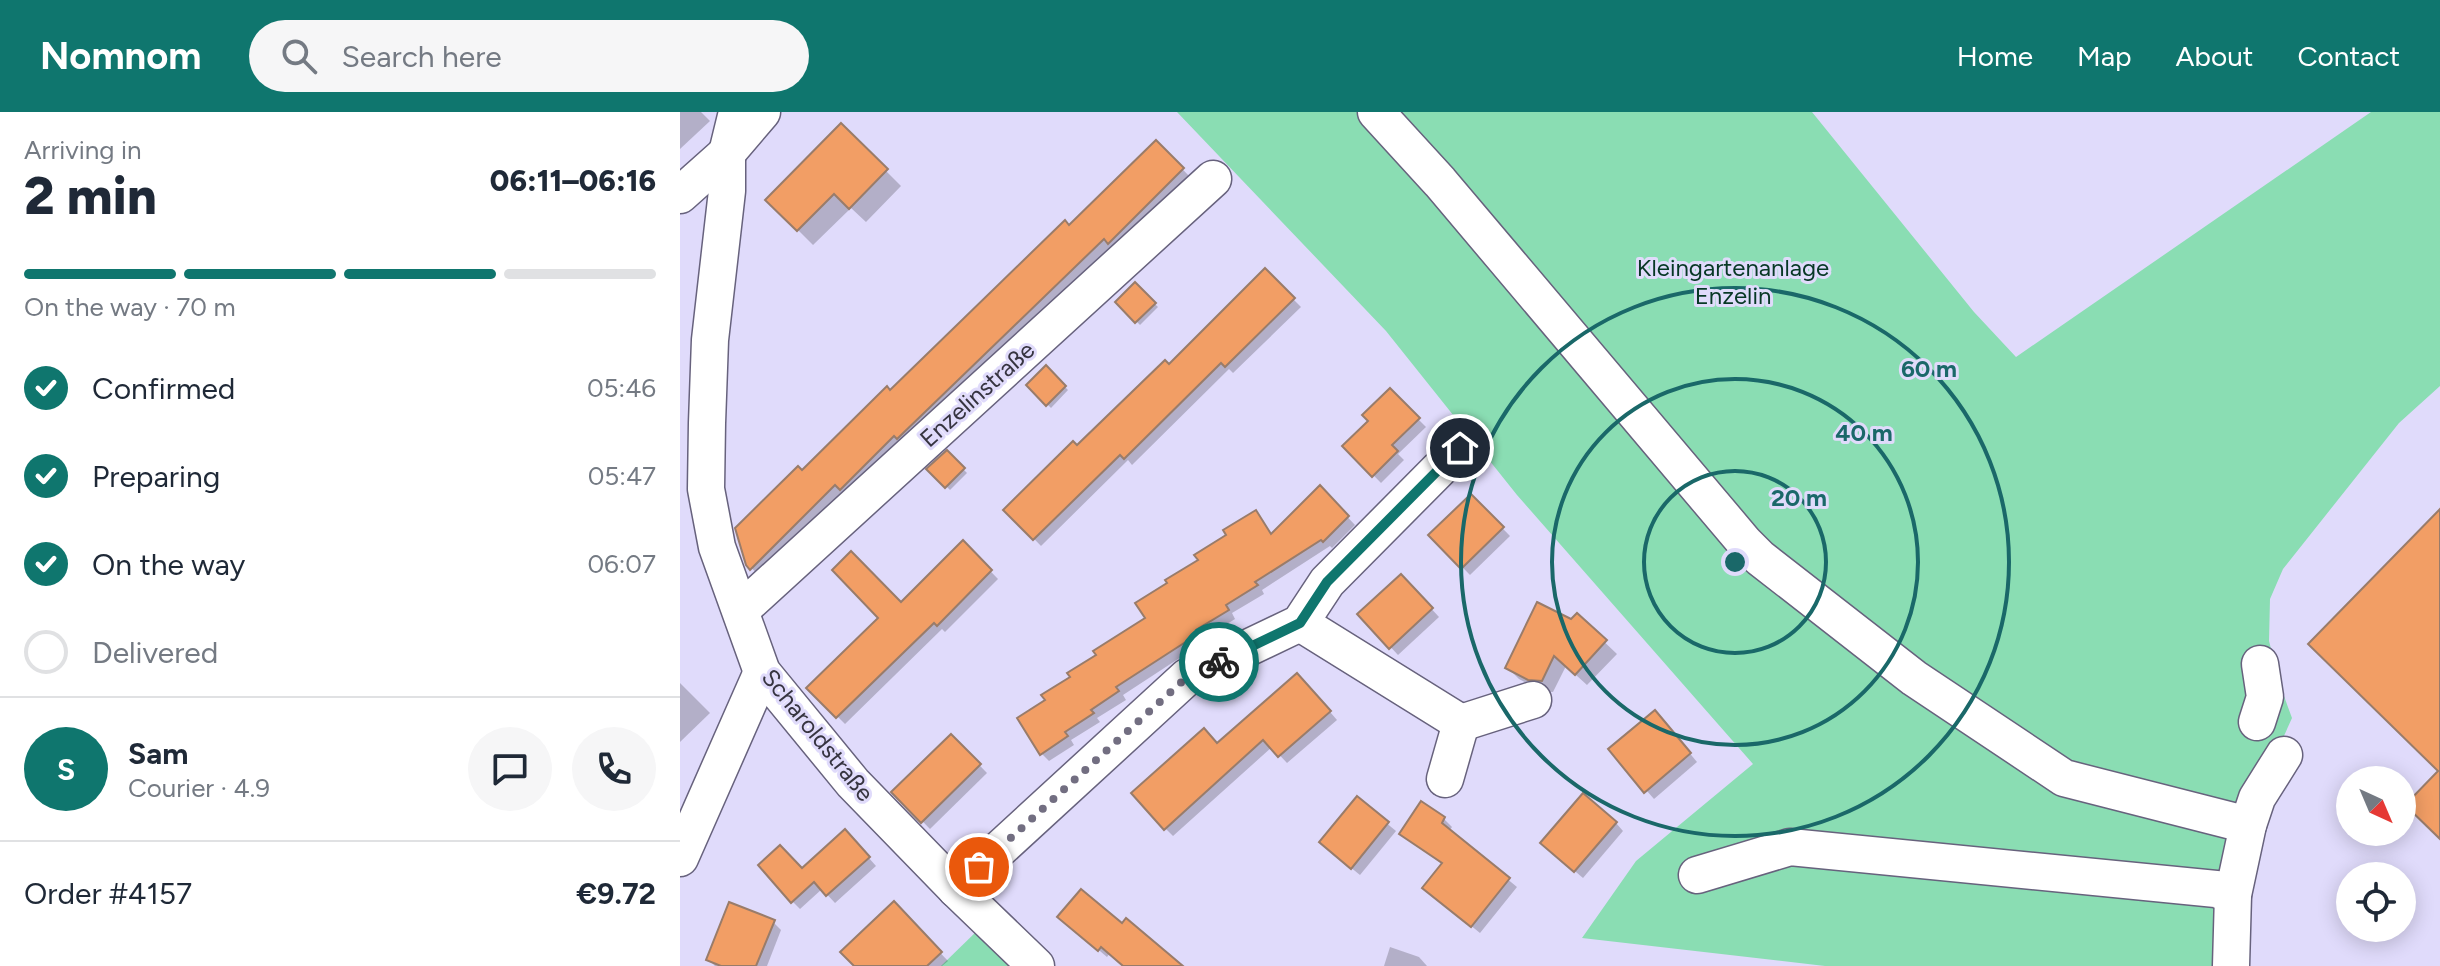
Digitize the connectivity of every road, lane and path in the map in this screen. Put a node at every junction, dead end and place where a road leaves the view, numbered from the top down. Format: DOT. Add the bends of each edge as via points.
graph roads {
  1 [pos="737,112"];
  2 [pos="762,112"];
  3 [pos="1376,112"];
  4 [pos="727,153"];
  5 [pos="1213,179"];
  6 [pos="680,195"];
  7 [pos="1460,448"];
  8 [pos="741,610"];
  9 [pos="1300,623"];
  10 [pos="2260,664"];
  11 [pos="762,672"];
  12 [pos="1533,700"];
  13 [pos="2257,722"];
  14 [pos="1461,723"];
  15 [pos="2284,755"];
  16 [pos="1445,779"];
  17 [pos="2248,825"];
  18 [pos="680,858"];
  19 [pos="1697,875"];
  20 [pos="956,889"];
  21 [pos="2233,895"];
  22 [pos="1036,966"];
  23 [pos="2231,966"];
  1 -- 4 [label="street, Scharoldstraße"];
  2 -- 4 [label="street"];
  3 -- 17 [label="street" via="1760,558 1914,678 2064,778"];
  4 -- 6 [label="street"];
  4 -- 8 [label="street, Scharoldstraße" via="710,340 706,489 717,547"];
  5 -- 8 [label="street, Enzelinstraße"];
  7 -- 9 [label="street" via="1327,582"];
  8 -- 11 [label="street, Scharoldstraße"];
  9 -- 14 [label="street"];
  9 -- 20 [label="street" via="1187,677"];
  10 -- 13 [label="street" via="2265,697"];
  11 -- 18 [label="street"];
  11 -- 20 [label="street, Scharoldstraße" via="853,783"];
  12 -- 14 [label="street"];
  14 -- 16 [label="street"];
  15 -- 17 [label="street" via="2257,798"];
  17 -- 21 [label="street"];
  19 -- 21 [label="street" via="1790,847 2216,889"];
  20 -- 22 [label="street, Scharoldstraße"];
  21 -- 23 [label="street"];
}
